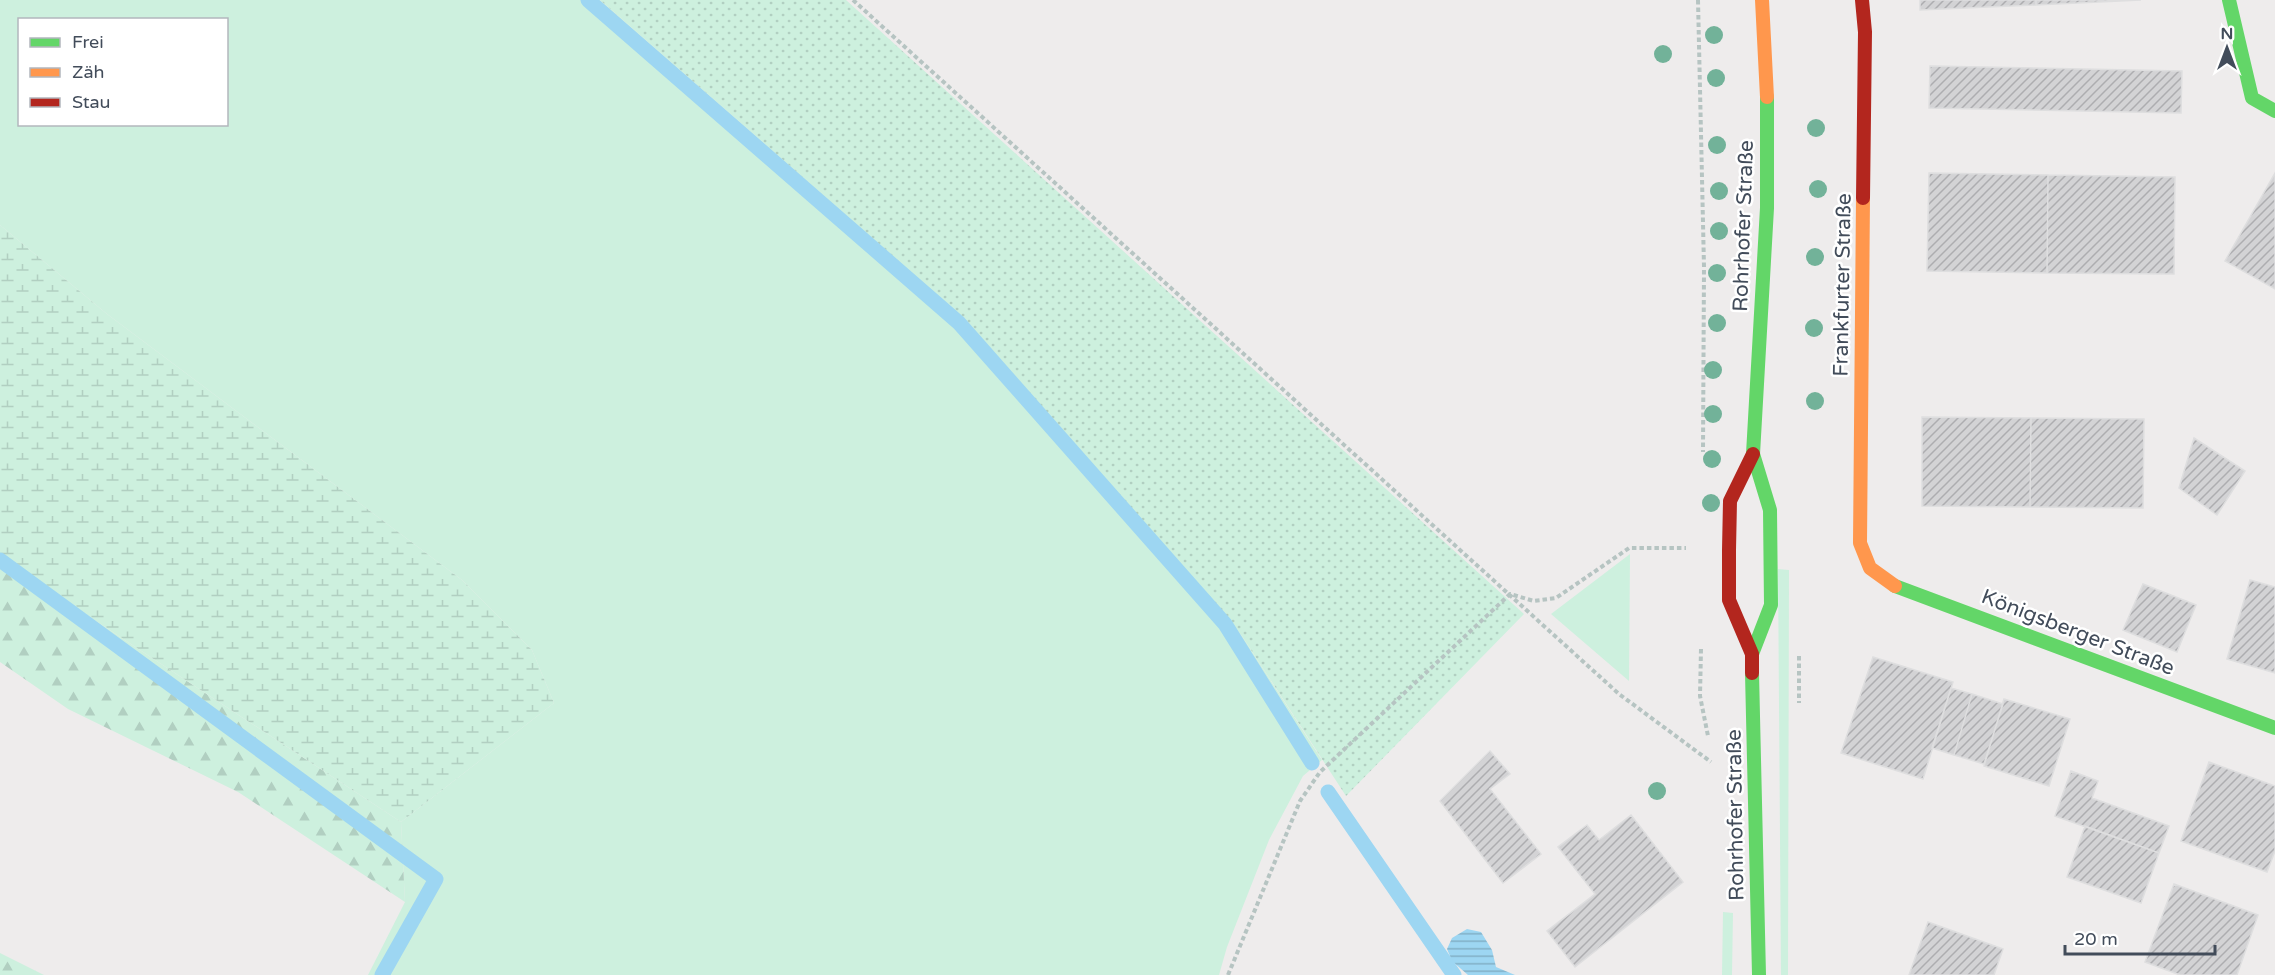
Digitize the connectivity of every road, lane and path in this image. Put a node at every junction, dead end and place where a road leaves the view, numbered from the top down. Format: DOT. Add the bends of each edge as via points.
graph roads {
  1 [pos="853,0"];
  2 [pos="1762,0"];
  3 [pos="1862,0"];
  4 [pos="2229,0"];
  5 [pos="2275,111"];
  6 [pos="1753,454"];
  7 [pos="1729,550"];
  8 [pos="1870,568"];
  9 [pos="1510,594"];
  10 [pos="1799,647"];
  11 [pos="1752,654"];
  12 [pos="1800,706"];
  13 [pos="2275,728"];
  14 [pos="1713,763"];
  15 [pos="1228,975"];
  16 [pos="1759,975"];
  1 -- 9 [label="path"];
  2 -- 6 [label="street, Rohrhofer Straße" via="1767,208"];
  3 -- 8 [label="street, Frankfurter Straße" via="1865,32 1860,543"];
  4 -- 5 [label="street" via="2253,98"];
  6 -- 7 [label="street, Rohrhofer Straße" via="1730,501"];
  6 -- 11 [label="street, Rohrhofer Straße" via="1770,510 1771,605"];
  7 -- 9 [label="path" via="1629,548 1556,598 1534,601"];
  7 -- 11 [label="street, Rohrhofer Straße" via="1729,600"];
  8 -- 13 [label="street, Königsberger Straße" via="1893,585"];
  9 -- 14 [label="path" via="1619,694"];
  9 -- 15 [label="path" via="1320,772 1300,801"];
  10 -- 12 [label="path"];
  11 -- 16 [label="street, Rohrhofer Straße"];
}
